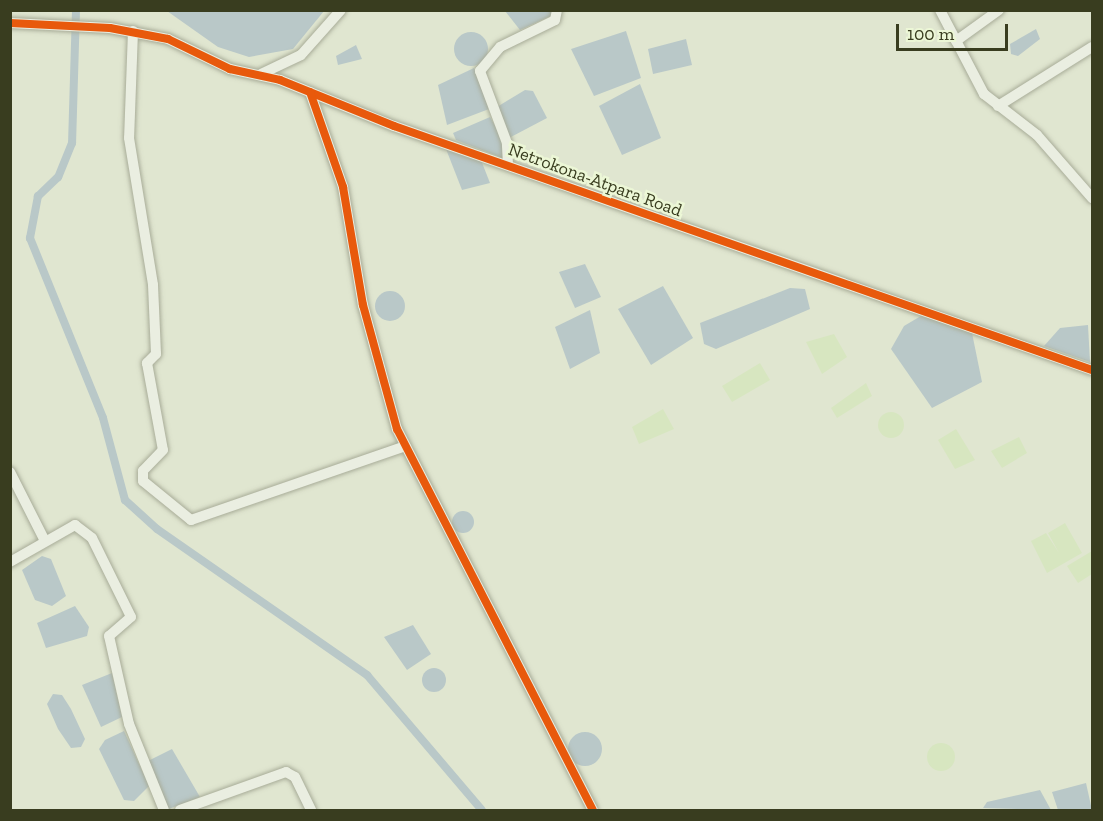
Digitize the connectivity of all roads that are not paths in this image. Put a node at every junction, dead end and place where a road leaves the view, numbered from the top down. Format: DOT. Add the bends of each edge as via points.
graph roads {
  1 [pos="341,10"];
  2 [pos="557,10"];
  3 [pos="940,10"];
  4 [pos="999,10"];
  5 [pos="10,23"];
  6 [pos="133,31"];
  7 [pos="956,41"];
  8 [pos="1092,47"];
  9 [pos="260,75"];
  10 [pos="310,92"];
  11 [pos="998,106"];
  12 [pos="508,165"];
  13 [pos="1092,198"];
  14 [pos="1092,370"];
  15 [pos="406,447"];
  16 [pos="10,472"];
  17 [pos="45,541"];
  18 [pos="10,562"];
  19 [pos="164,810"];
  20 [pos="180,810"];
  21 [pos="311,810"];
  22 [pos="593,810"];
  1 -- 9 [label="street" via="301,55"];
  2 -- 12 [label="street" via="555,20 500,47 480,70 507,143"];
  3 -- 7 [label="street"];
  4 -- 7 [label="street"];
  5 -- 6 [label="street, Netrokona-Atpara Road"];
  6 -- 9 [label="street, Netrokona-Atpara Road" via="168,39 230,69"];
  6 -- 15 [label="street" via="129,138 153,285 156,354 147,363 163,450 143,471 143,481 190,520 318,472 377,459"];
  7 -- 11 [label="street" via="984,94"];
  8 -- 11 [label="street"];
  9 -- 10 [label="street, Netrokona-Atpara Road"];
  10 -- 12 [label="street, Netrokona-Atpara Road"];
  10 -- 15 [label="street" via="343,187 381,385"];
  11 -- 13 [label="street" via="1037,135"];
  12 -- 14 [label="street, Netrokona-Atpara Road"];
  15 -- 22 [label="street"];
  16 -- 17 [label="street"];
  17 -- 18 [label="street"];
  17 -- 19 [label="street" via="75,525 84,527 131,617 110,638 129,724"];
  20 -- 21 [label="street" via="286,772 295,777"];
}
